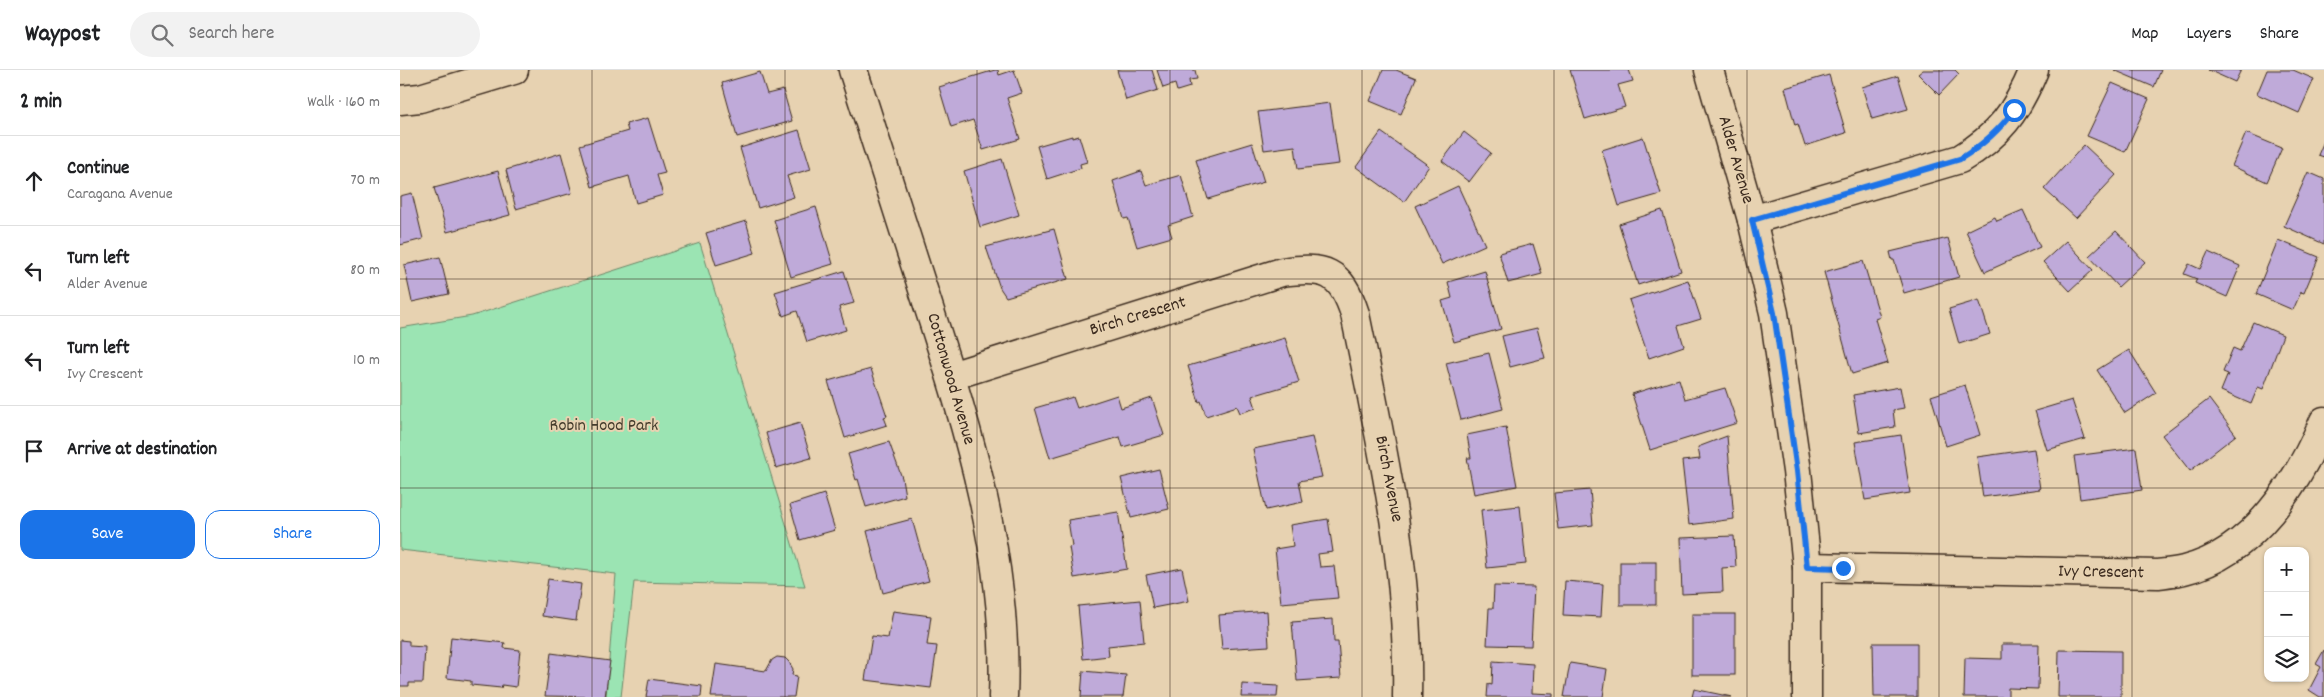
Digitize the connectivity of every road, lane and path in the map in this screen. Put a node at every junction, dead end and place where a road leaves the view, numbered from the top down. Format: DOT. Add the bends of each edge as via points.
graph roads {
  1 [pos="514,70"];
  2 [pos="853,70"];
  3 [pos="1709,70"];
  4 [pos="2034,70"];
  5 [pos="400,100"];
  6 [pos="1752,220"];
  7 [pos="1327,272"];
  8 [pos="951,376"];
  9 [pos="2324,421"];
  10 [pos="1807,567"];
  11 [pos="1003,697"];
  12 [pos="1407,697"];
  13 [pos="1807,697"];
  1 -- 5 [label="street" via="420,98"];
  2 -- 8 [label="street, Cottonwood Avenue"];
  3 -- 6 [label="street, Alder Avenue"];
  4 -- 6 [label="street" via="2002,128 1982,146 1960,159"];
  6 -- 10 [label="street, Alder Avenue" via="1774,313"];
  7 -- 8 [label="street, Birch Crescent" via="1308,268 1282,272"];
  7 -- 12 [label="street, Birch Avenue" via="1340,283 1355,314 1390,484 1404,601"];
  8 -- 11 [label="street, Cottonwood Avenue" via="987,512 996,564 1002,622"];
  9 -- 10 [label="street, Ivy Crescent" via="2300,469 2265,518 2242,541 2185,570 2158,574"];
  10 -- 13 [label="street, Alder Avenue"];
}
